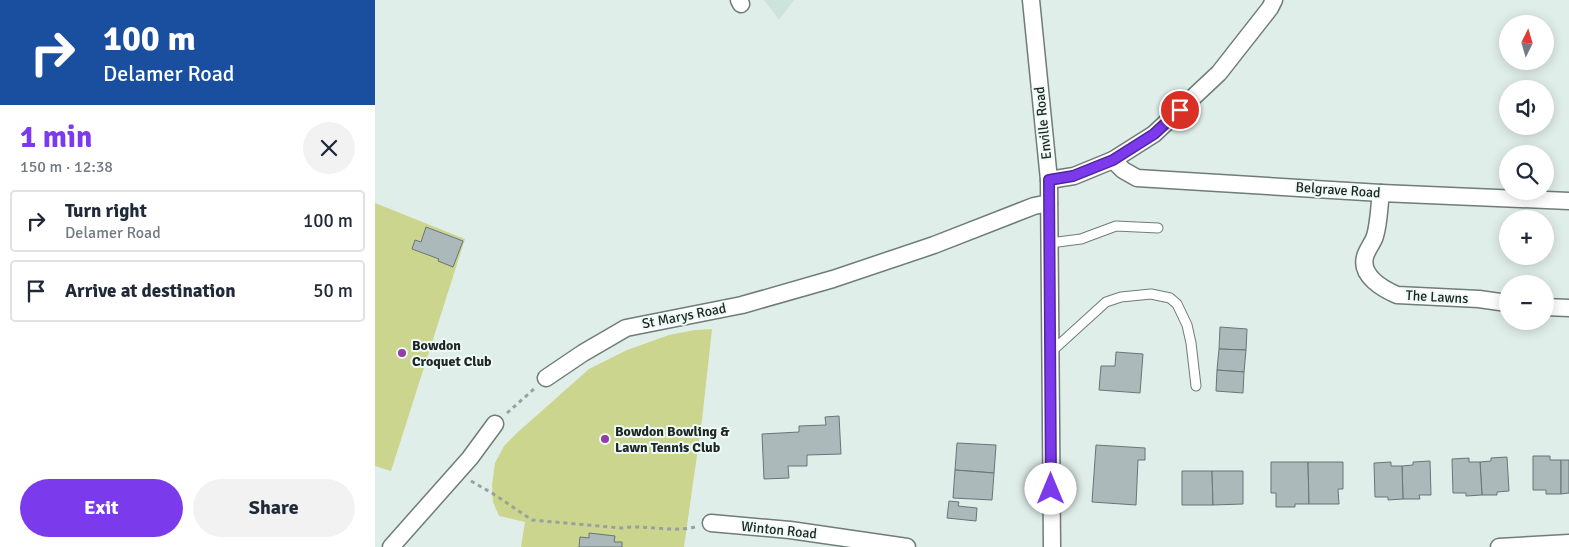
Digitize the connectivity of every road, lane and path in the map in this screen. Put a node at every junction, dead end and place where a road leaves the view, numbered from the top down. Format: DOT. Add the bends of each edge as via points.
graph roads {
  1 [pos="1031,0"];
  2 [pos="1274,0"];
  3 [pos="1113,160"];
  4 [pos="1049,180"];
  5 [pos="1381,193"];
  6 [pos="1569,201"];
  7 [pos="1049,203"];
  8 [pos="1158,228"];
  9 [pos="1050,243"];
  10 [pos="1499,302"];
  11 [pos="1554,307"];
  12 [pos="1569,308"];
  13 [pos="1051,353"];
  14 [pos="546,378"];
  15 [pos="1196,386"];
  16 [pos="495,424"];
  17 [pos="456,473"];
  18 [pos="711,523"];
  19 [pos="1566,544"];
  20 [pos="391,547"];
  21 [pos="907,547"];
  22 [pos="1052,547"];
  23 [pos="1499,547"];
  1 -- 4 [label="street, Enville Road"];
  2 -- 3 [label="street" via="1219,73 1154,134"];
  3 -- 4 [label="street" via="1073,176"];
  3 -- 5 [label="street, Belgrave Road" via="1137,178"];
  4 -- 7 [label="street, Enville Road"];
  5 -- 6 [label="street, Belgrave Road"];
  5 -- 10 [label="street, The Lawns" via="1375,235 1364,258 1366,272 1373,280 1397,295"];
  7 -- 9 [label="street, Enville Road"];
  7 -- 14 [label="street, St Marys Road" via="833,279 742,305 626,328"];
  8 -- 9 [label="lane" via="1117,226 1081,239"];
  9 -- 13 [label="street, Enville Road"];
  11 -- 12 [label="street"];
  13 -- 15 [label="lane" via="1106,302 1151,294 1170,298 1177,304 1187,325"];
  13 -- 22 [label="street, Enville Road"];
  14 -- 16 [label="path"];
  16 -- 17 [label="street"];
  17 -- 18 [label="path" via="532,520 621,528 686,529"];
  17 -- 20 [label="street"];
  18 -- 21 [label="street, Winton Road" via="789,530"];
  19 -- 23 [label="street"];
}
